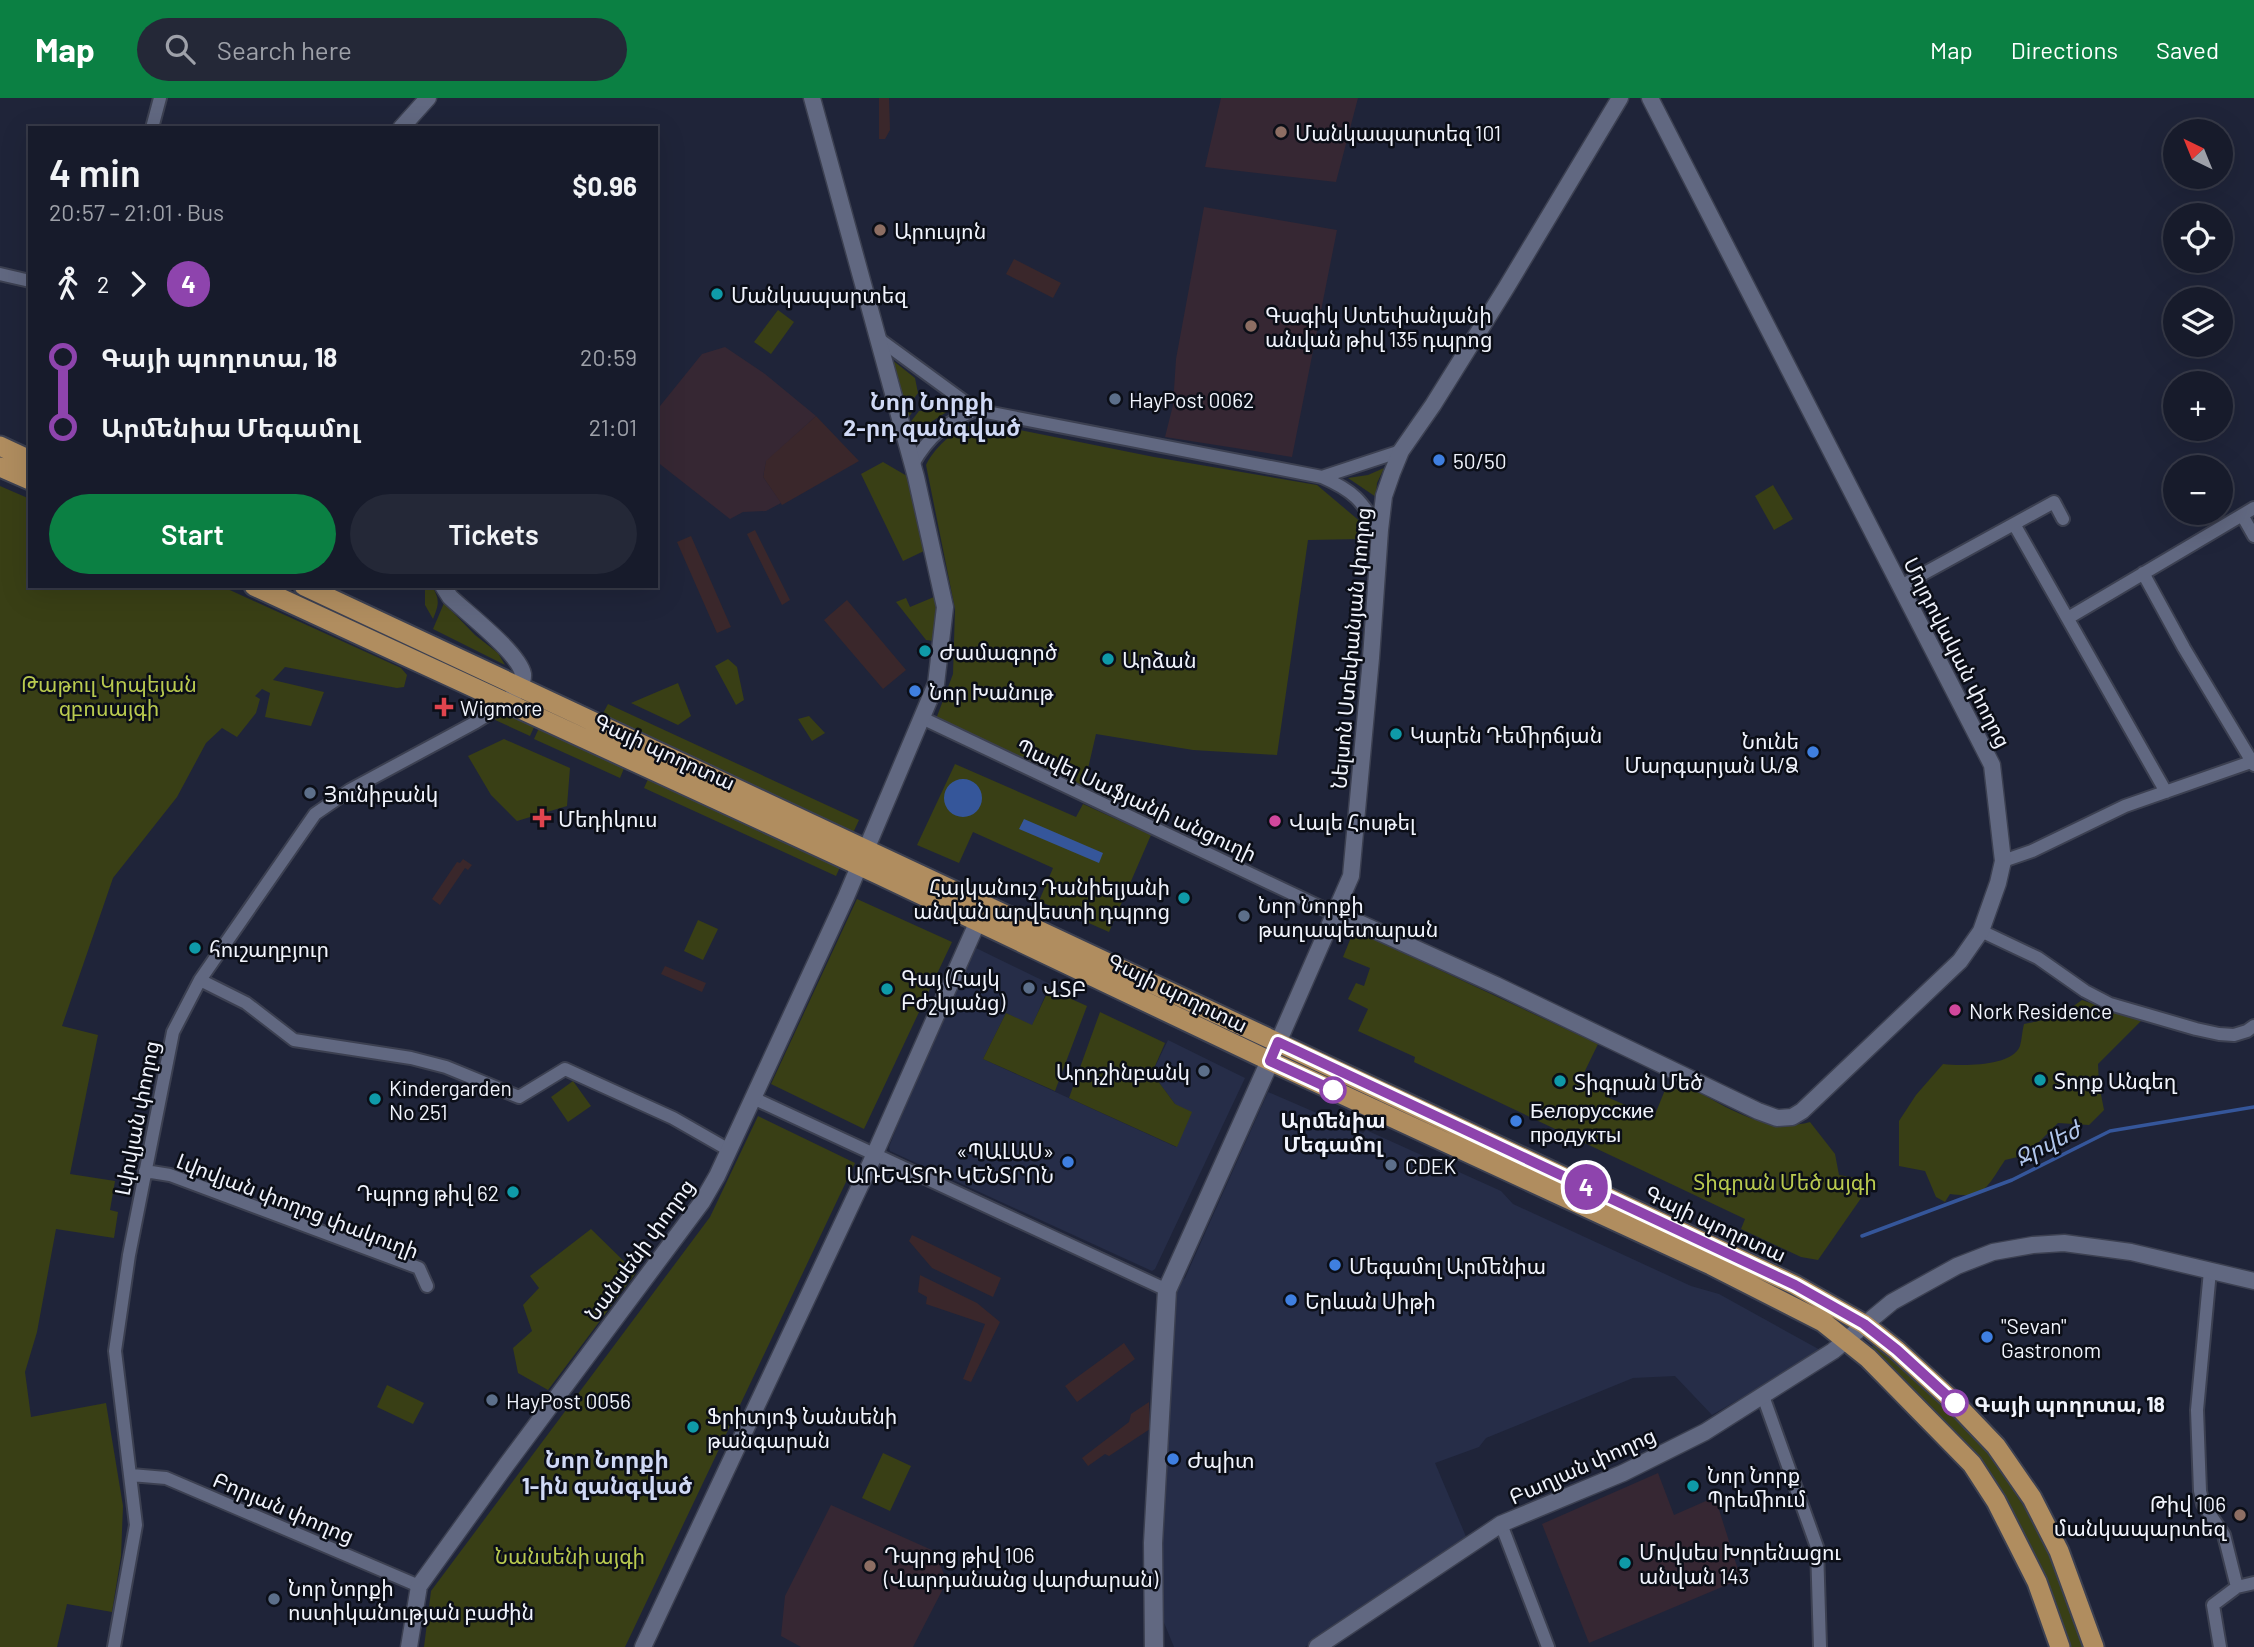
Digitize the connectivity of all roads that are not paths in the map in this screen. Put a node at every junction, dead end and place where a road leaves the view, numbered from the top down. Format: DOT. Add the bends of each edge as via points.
graph roads {
  1 [pos="160,98"];
  2 [pos="428,98"];
  3 [pos="812,98"];
  4 [pos="1620,98"];
  5 [pos="1650,98"];
  6 [pos="153,126"];
  7 [pos="403,126"];
  8 [pos="0,274"];
  9 [pos="28,281"];
  10 [pos="879,339"];
  11 [pos="976,410"];
  12 [pos="0,446"];
  13 [pos="1401,451"];
  14 [pos="28,459"];
  15 [pos="912,464"];
  16 [pos="0,467"];
  17 [pos="1322,477"];
  18 [pos="28,479"];
  19 [pos="2254,508"];
  20 [pos="2242,515"];
  21 [pos="2063,519"];
  22 [pos="2014,524"];
  23 [pos="1380,530"];
  24 [pos="2254,536"];
  25 [pos="2143,573"];
  26 [pos="1901,586"];
  27 [pos="259,588"];
  28 [pos="308,588"];
  29 [pos="444,588"];
  30 [pos="2068,618"];
  31 [pos="514,695"];
  32 [pos="922,718"];
  33 [pos="2253,762"];
  34 [pos="2166,792"];
  35 [pos="863,857"];
  36 [pos="2003,862"];
  37 [pos="1335,915"];
  38 [pos="978,922"];
  39 [pos="1981,931"];
  40 [pos="200,980"];
  41 [pos="2254,1026"];
  42 [pos="1278,1042"];
  43 [pos="1270,1061"];
  44 [pos="753,1098"];
  45 [pos="729,1150"];
  46 [pos="874,1154"];
  47 [pos="145,1171"];
  48 [pos="2210,1271"];
  49 [pos="2254,1281"];
  50 [pos="427,1286"];
  51 [pos="1167,1290"];
  52 [pos="1864,1324"];
  53 [pos="1846,1340"];
  54 [pos="1763,1396"];
  55 [pos="131,1475"];
  56 [pos="1501,1524"];
  57 [pos="419,1586"];
  58 [pos="2254,1586"];
  59 [pos="2237,1587"];
  60 [pos="114,1647"];
  61 [pos="410,1647"];
  62 [pos="643,1647"];
  63 [pos="1154,1647"];
  64 [pos="1317,1647"];
  65 [pos="1548,1647"];
  66 [pos="1820,1647"];
  67 [pos="2060,1647"];
  68 [pos="2094,1647"];
  69 [pos="2220,1647"];
  1 -- 6 [label="street"];
  2 -- 7 [label="street"];
  3 -- 10 [label="street, Նանսենի փողոց"];
  4 -- 13 [label="street, Նելսոն Ստեփանյան փողոց"];
  5 -- 26 [label="street, Մոլդովական փողոց"];
  8 -- 9 [label="street"];
  10 -- 11 [label="street"];
  10 -- 15 [label="street, Նանսենի փողոց"];
  11 -- 15 [label="street" via="934,434"];
  11 -- 17 [label="street"];
  12 -- 14 [label="main road"];
  13 -- 17 [label="street"];
  13 -- 23 [label="street, Նելսոն Ստեփանյան փողոց" via="1384,496"];
  15 -- 32 [label="street, Նանսենի փողոց" via="946,607 936,684"];
  16 -- 18 [label="main road"];
  17 -- 23 [label="street" via="1347,488"];
  19 -- 20 [label="street"];
  20 -- 24 [label="street"];
  20 -- 25 [label="street"];
  21 -- 22 [label="street" via="2054,502"];
  22 -- 26 [label="street"];
  22 -- 30 [label="street"];
  23 -- 37 [label="street, Նելսոն Ստեփանյան փողոց" via="1351,876"];
  25 -- 30 [label="street"];
  25 -- 33 [label="street"];
  26 -- 36 [label="street, Մոլդովական փողոց" via="1992,765"];
  27 -- 31 [label="main road, Գայի պողոտա"];
  28 -- 31 [label="main road, Գայի պողոտա"];
  29 -- 31 [label="street" via="509,651 523,676"];
  30 -- 34 [label="street"];
  31 -- 35 [label="main road, Գայի պողոտա"];
  31 -- 40 [label="street, Լվովյան փողոց" via="476,722 315,814"];
  32 -- 35 [label="street, Նանսենի փողոց"];
  32 -- 37 [label="street, Պավել Սաֆյանի անցուղի"];
  33 -- 34 [label="street"];
  34 -- 36 [label="street" via="2124,806"];
  35 -- 38 [label="main road, Գայի պողոտա"];
  35 -- 42 [label="main road, Գայի պողոտա"];
  35 -- 44 [label="street, Նանսենի փողոց"];
  36 -- 39 [label="street, Մոլդովական փողոց"];
  37 -- 39 [label="street, Մոլդովական փողոց" via="1496,985 1777,1118 1792,1117 1815,1099 1960,961"];
  37 -- 42 [label="street, Նելսոն Ստեփանյան փողոց"];
  38 -- 43 [label="main road, Գայի պողոտա"];
  38 -- 46 [label="street"];
  39 -- 41 [label="street" via="2038,958 2110,1004 2219,1034 2234,1035"];
  40 -- 45 [label="street" via="246,1003 294,1040 411,1058 519,1097 565,1069 673,1118"];
  40 -- 47 [label="street, Լվովյան փողոց" via="173,1032"];
  42 -- 43 [label="street, Նելսոն Ստեփանյան փողոց"];
  42 -- 52 [label="main road, Գայի պողոտա" via="1795,1285"];
  43 -- 51 [label="main road"];
  43 -- 53 [label="main road, Գայի պողոտա" via="1711,1265 1823,1322"];
  44 -- 45 [label="street, Նանսենի փողոց"];
  44 -- 46 [label="street"];
  45 -- 57 [label="street, Նանսենի փողոց" via="702,1202"];
  46 -- 51 [label="street"];
  46 -- 62 [label="street"];
  47 -- 50 [label="street, Լվովյան փողոց փակուղի" via="170,1175 419,1268"];
  47 -- 55 [label="street, Լվովյան փողոց" via="115,1351"];
  48 -- 49 [label="street, Բաղյան փողոց"];
  48 -- 52 [label="street, Բաղյան փողոց" via="2103,1247 2033,1245 1993,1252 1957,1266 1905,1294"];
  48 -- 59 [label="street" via="2197,1410 2200,1491 2203,1504 2224,1535"];
  51 -- 63 [label="main road" via="1153,1543"];
  52 -- 53 [label="street, Բաղյան փողոց"];
  52 -- 68 [label="main road, Գայի պողոտա" via="1940,1389 1996,1446 2032,1498 2059,1551"];
  53 -- 54 [label="street, Բաղյան փողոց"];
  53 -- 67 [label="main road, Գայի պողոտա" via="1972,1464 2037,1581"];
  54 -- 56 [label="street, Բաղյան փողոց" via="1705,1432 1623,1473"];
  54 -- 66 [label="street" via="1817,1547"];
  55 -- 57 [label="street, Բորյան փողոց" via="166,1478"];
  55 -- 60 [label="street, Լվովյան փողոց" via="136,1525"];
  56 -- 64 [label="street, Բաղյան փողոց"];
  56 -- 65 [label="street"];
  57 -- 61 [label="street, Նանսենի փողոց"];
  58 -- 59 [label="street"];
  59 -- 69 [label="street" via="2213,1605"];
}
